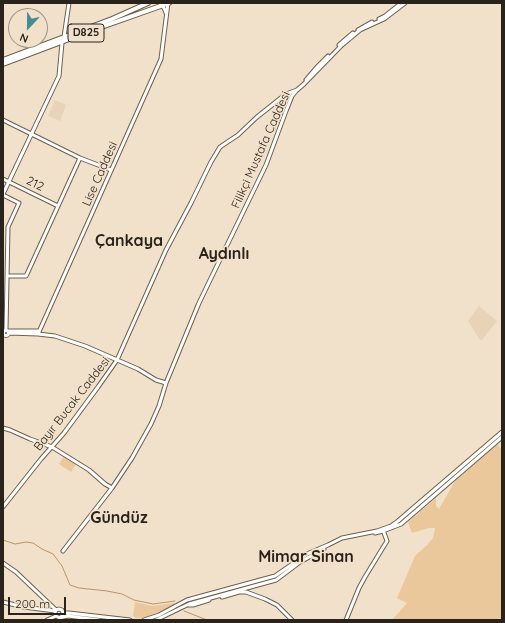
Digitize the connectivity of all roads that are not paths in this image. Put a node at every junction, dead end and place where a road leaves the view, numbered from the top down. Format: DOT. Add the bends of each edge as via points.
graph roads {
  1 [pos="69,3"];
  2 [pos="148,3"];
  3 [pos="168,3"];
  4 [pos="402,3"];
  5 [pos="405,3"];
  6 [pos="162,4"];
  7 [pos="166,19"];
  8 [pos="360,29"];
  9 [pos="64,37"];
  10 [pos="62,42"];
  11 [pos="3,60"];
  12 [pos="3,64"];
  13 [pos="297,90"];
  14 [pos="3,120"];
  15 [pos="31,133"];
  16 [pos="80,158"];
  17 [pos="111,170"];
  18 [pos="3,179"];
  19 [pos="8,181"];
  20 [pos="3,194"];
  21 [pos="58,206"];
  22 [pos="7,276"];
  23 [pos="39,332"];
  24 [pos="5,334"];
  25 [pos="117,360"];
  26 [pos="166,383"];
  27 [pos="3,428"];
  28 [pos="502,432"];
  29 [pos="502,437"];
  30 [pos="52,447"];
  31 [pos="442,485"];
  32 [pos="112,488"];
  33 [pos="3,507"];
  34 [pos="383,530"];
  35 [pos="63,551"];
  36 [pos="3,563"];
  37 [pos="3,602"];
  38 [pos="187,603"];
  39 [pos="56,611"];
  40 [pos="63,613"];
  41 [pos="56,616"];
  42 [pos="59,618"];
  43 [pos="47,620"];
  44 [pos="99,620"];
  45 [pos="130,620"];
  46 [pos="144,620"];
  47 [pos="156,620"];
  48 [pos="292,620"];
  49 [pos="346,620"];
  1 -- 9 [label="street"];
  2 -- 9 [label="highway, D825"];
  3 -- 6 [label="highway, D825"];
  3 -- 7 [label="street, Lise Caddesi"];
  4 -- 8 [label="street" via="385,16"];
  5 -- 8 [label="street" via="384,19"];
  6 -- 7 [label="street, Lise Caddesi"];
  6 -- 10 [label="highway, D825"];
  7 -- 17 [label="street, Lise Caddesi" via="162,59"];
  8 -- 13 [label="street, Filikçi Mustafa Caddesi"];
  9 -- 10 [label="street"];
  9 -- 11 [label="highway, D825"];
  10 -- 12 [label="highway, D825"];
  10 -- 15 [label="street" via="59,76"];
  13 -- 25 [label="street, Bayır Bucak Caddesi" via="286,94 220,147 175,232"];
  13 -- 26 [label="street, Filikçi Mustafa Caddesi" via="292,96 266,165 199,303"];
  14 -- 15 [label="street"];
  15 -- 16 [label="street"];
  15 -- 19 [label="street"];
  16 -- 17 [label="street"];
  16 -- 21 [label="street"];
  17 -- 23 [label="street, Lise Caddesi"];
  18 -- 19 [label="street, 212"];
  19 -- 20 [label="street"];
  19 -- 21 [label="street, 212"];
  20 -- 22 [label="street" via="19,203 8,227"];
  21 -- 22 [label="street" via="26,276"];
  22 -- 24 [label="street"];
  23 -- 24 [label="street"];
  23 -- 25 [label="street" via="85,346"];
  25 -- 26 [label="street"];
  25 -- 30 [label="street, Bayır Bucak Caddesi"];
  26 -- 32 [label="street, Filikçi Mustafa Caddesi" via="151,424"];
  27 -- 30 [label="street"];
  28 -- 31 [label="street"];
  29 -- 31 [label="street"];
  30 -- 32 [label="street"];
  30 -- 33 [label="street, Bayır Bucak Caddesi"];
  31 -- 34 [label="street"];
  32 -- 35 [label="street, Filikçi Mustafa Caddesi"];
  34 -- 38 [label="street" via="342,538 308,555 276,580"];
  34 -- 49 [label="street" via="387,541 359,588"];
  36 -- 39 [label="street" via="16,572"];
  37 -- 39 [label="street"];
  38 -- 46 [label="street"];
  38 -- 47 [label="street"];
  38 -- 48 [label="street" via="193,605 246,592 277,605"];
  39 -- 40 [label="street" via="60,609"];
  39 -- 41 [label="street"];
  40 -- 42 [label="street"];
  40 -- 45 [label="street"];
  41 -- 42 [label="street"];
  41 -- 43 [label="street"];
  42 -- 44 [label="street" via="68,616"];
}
